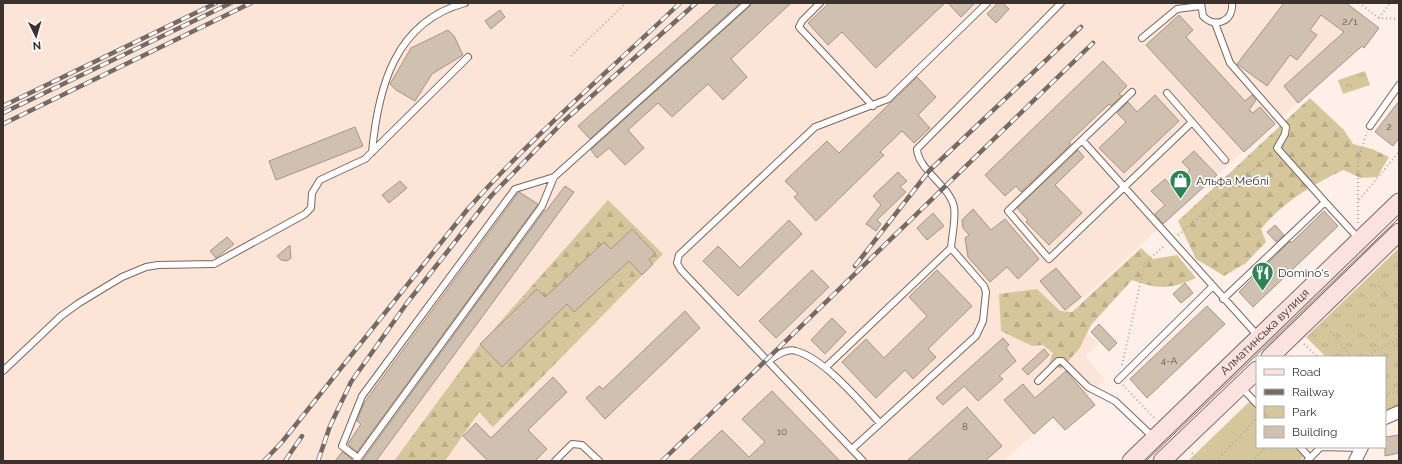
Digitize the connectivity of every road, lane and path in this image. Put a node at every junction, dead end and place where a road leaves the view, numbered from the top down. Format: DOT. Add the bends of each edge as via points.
graph roads {
  1 [pos="465,3"];
  2 [pos="624,3"];
  3 [pos="747,3"];
  4 [pos="820,3"];
  5 [pos="987,3"];
  6 [pos="1061,3"];
  7 [pos="1238,3"];
  8 [pos="1359,3"];
  9 [pos="1390,3"];
  10 [pos="1201,5"];
  11 [pos="1232,5"];
  12 [pos="1379,18"];
  13 [pos="1399,19"];
  14 [pos="1215,23"];
  15 [pos="1142,38"];
  16 [pos="571,56"];
  17 [pos="468,57"];
  18 [pos="1399,85"];
  19 [pos="1132,92"];
  20 [pos="1167,93"];
  21 [pos="873,106"];
  22 [pos="1192,122"];
  23 [pos="1370,126"];
  24 [pos="1082,140"];
  25 [pos="372,152"];
  26 [pos="1399,152"];
  27 [pos="1225,160"];
  28 [pos="554,177"];
  29 [pos="1358,201"];
  30 [pos="1325,202"];
  31 [pos="1399,202"];
  32 [pos="1399,232"];
  33 [pos="1359,235"];
  34 [pos="951,248"];
  35 [pos="1379,286"];
  36 [pos="1212,287"];
  37 [pos="1223,299"];
  38 [pos="1399,310"];
  39 [pos="1399,318"];
  40 [pos="1331,332"];
  41 [pos="1259,338"];
  42 [pos="1399,340"];
  43 [pos="1304,344"];
  44 [pos="1271,356"];
  45 [pos="1317,356"];
  46 [pos="1351,356"];
  47 [pos="1366,356"];
  48 [pos="768,361"];
  49 [pos="826,367"];
  50 [pos="3,371"];
  51 [pos="1256,371"];
  52 [pos="1118,380"];
  53 [pos="1038,381"];
  54 [pos="1240,386"];
  55 [pos="1399,392"];
  56 [pos="1386,393"];
  57 [pos="1256,403"];
  58 [pos="1399,412"];
  59 [pos="1386,418"];
  60 [pos="1256,419"];
  61 [pos="1157,421"];
  62 [pos="880,423"];
  63 [pos="1154,438"];
  64 [pos="1265,448"];
  65 [pos="1301,448"];
  66 [pos="1320,448"];
  67 [pos="1361,448"];
  68 [pos="852,449"];
  69 [pos="1192,453"];
  70 [pos="357,459"];
  71 [pos="1309,459"];
  72 [pos="555,461"];
  73 [pos="599,461"];
  74 [pos="863,461"];
  75 [pos="1131,461"];
  76 [pos="1162,461"];
  77 [pos="1200,461"];
  78 [pos="1216,461"];
  79 [pos="1252,461"];
  80 [pos="1355,461"];
  1 -- 25 [label="lane" via="445,10 403,43 382,88 375,115"];
  2 -- 16 [label="path"];
  3 -- 28 [label="lane"];
  4 -- 21 [label="lane" via="799,27"];
  5 -- 21 [label="lane" via="888,99"];
  6 -- 34 [label="lane" via="917,149 919,157 954,206"];
  7 -- 11 [label="lane"];
  8 -- 12 [label="path"];
  9 -- 12 [label="path"];
  10 -- 14 [label="lane" via="1203,16"];
  10 -- 15 [label="lane" via="1177,9"];
  11 -- 14 [label="lane" via="1231,13 1225,21"];
  12 -- 13 [label="path"];
  14 -- 30 [label="lane" via="1230,63 1286,127 1277,148"];
  17 -- 25 [label="lane"];
  18 -- 23 [label="lane"];
  19 -- 24 [label="lane"];
  20 -- 22 [label="lane"];
  21 -- 48 [label="lane" via="816,127 679,255 680,270"];
  22 -- 24 [label="lane" via="1049,259 1008,211"];
  22 -- 27 [label="lane"];
  23 -- 29 [label="path" via="1358,161"];
  24 -- 36 [label="lane"];
  25 -- 50 [label="lane" via="320,180 312,192 311,208 305,214 225,260 203,266 171,264 146,267 102,289 61,316"];
  26 -- 29 [label="path"];
  28 -- 70 [label="lane" via="542,206"];
  28 -- 70 [label="lane" via="515,189 362,396 342,446"];
  29 -- 33 [label="path"];
  30 -- 33 [label="lane"];
  30 -- 37 [label="lane"];
  31 -- 33 [label="street, Алматинська вулиця"];
  32 -- 44 [label="street, Алматинська вулиця"];
  33 -- 41 [label="street, Алматинська вулиця"];
  34 -- 49 [label="lane"];
  34 -- 62 [label="lane" via="984,286 986,297 981,327 976,336"];
  35 -- 38 [label="path"];
  36 -- 37 [label="lane"];
  36 -- 52 [label="lane"];
  37 -- 41 [label="lane"];
  39 -- 42 [label="path" via="1395,329"];
  40 -- 46 [label="path"];
  41 -- 63 [label="street, Алматинська вулиця"];
  42 -- 47 [label="path"];
  43 -- 45 [label="path"];
  48 -- 49 [label="lane" via="783,352 795,350"];
  48 -- 68 [label="lane"];
  49 -- 62 [label="lane"];
  51 -- 54 [label="street, Алматинська вулиця"];
  52 -- 61 [label="path"];
  53 -- 63 [label="lane" via="1058,361 1062,361 1088,387 1115,401"];
  54 -- 57 [label="lane"];
  54 -- 76 [label="street, Алматинська вулиця"];
  55 -- 56 [label="path"];
  58 -- 59 [label="street"];
  60 -- 78 [label="path"];
  62 -- 68 [label="lane"];
  63 -- 75 [label="street, Алматинська вулиця"];
  64 -- 79 [label="path"];
  65 -- 71 [label="lane"];
  66 -- 71 [label="lane"];
  67 -- 80 [label="street"];
  68 -- 74 [label="lane"];
  69 -- 77 [label="path"];
  72 -- 73 [label="lane" via="572,444 582,445"];
}
